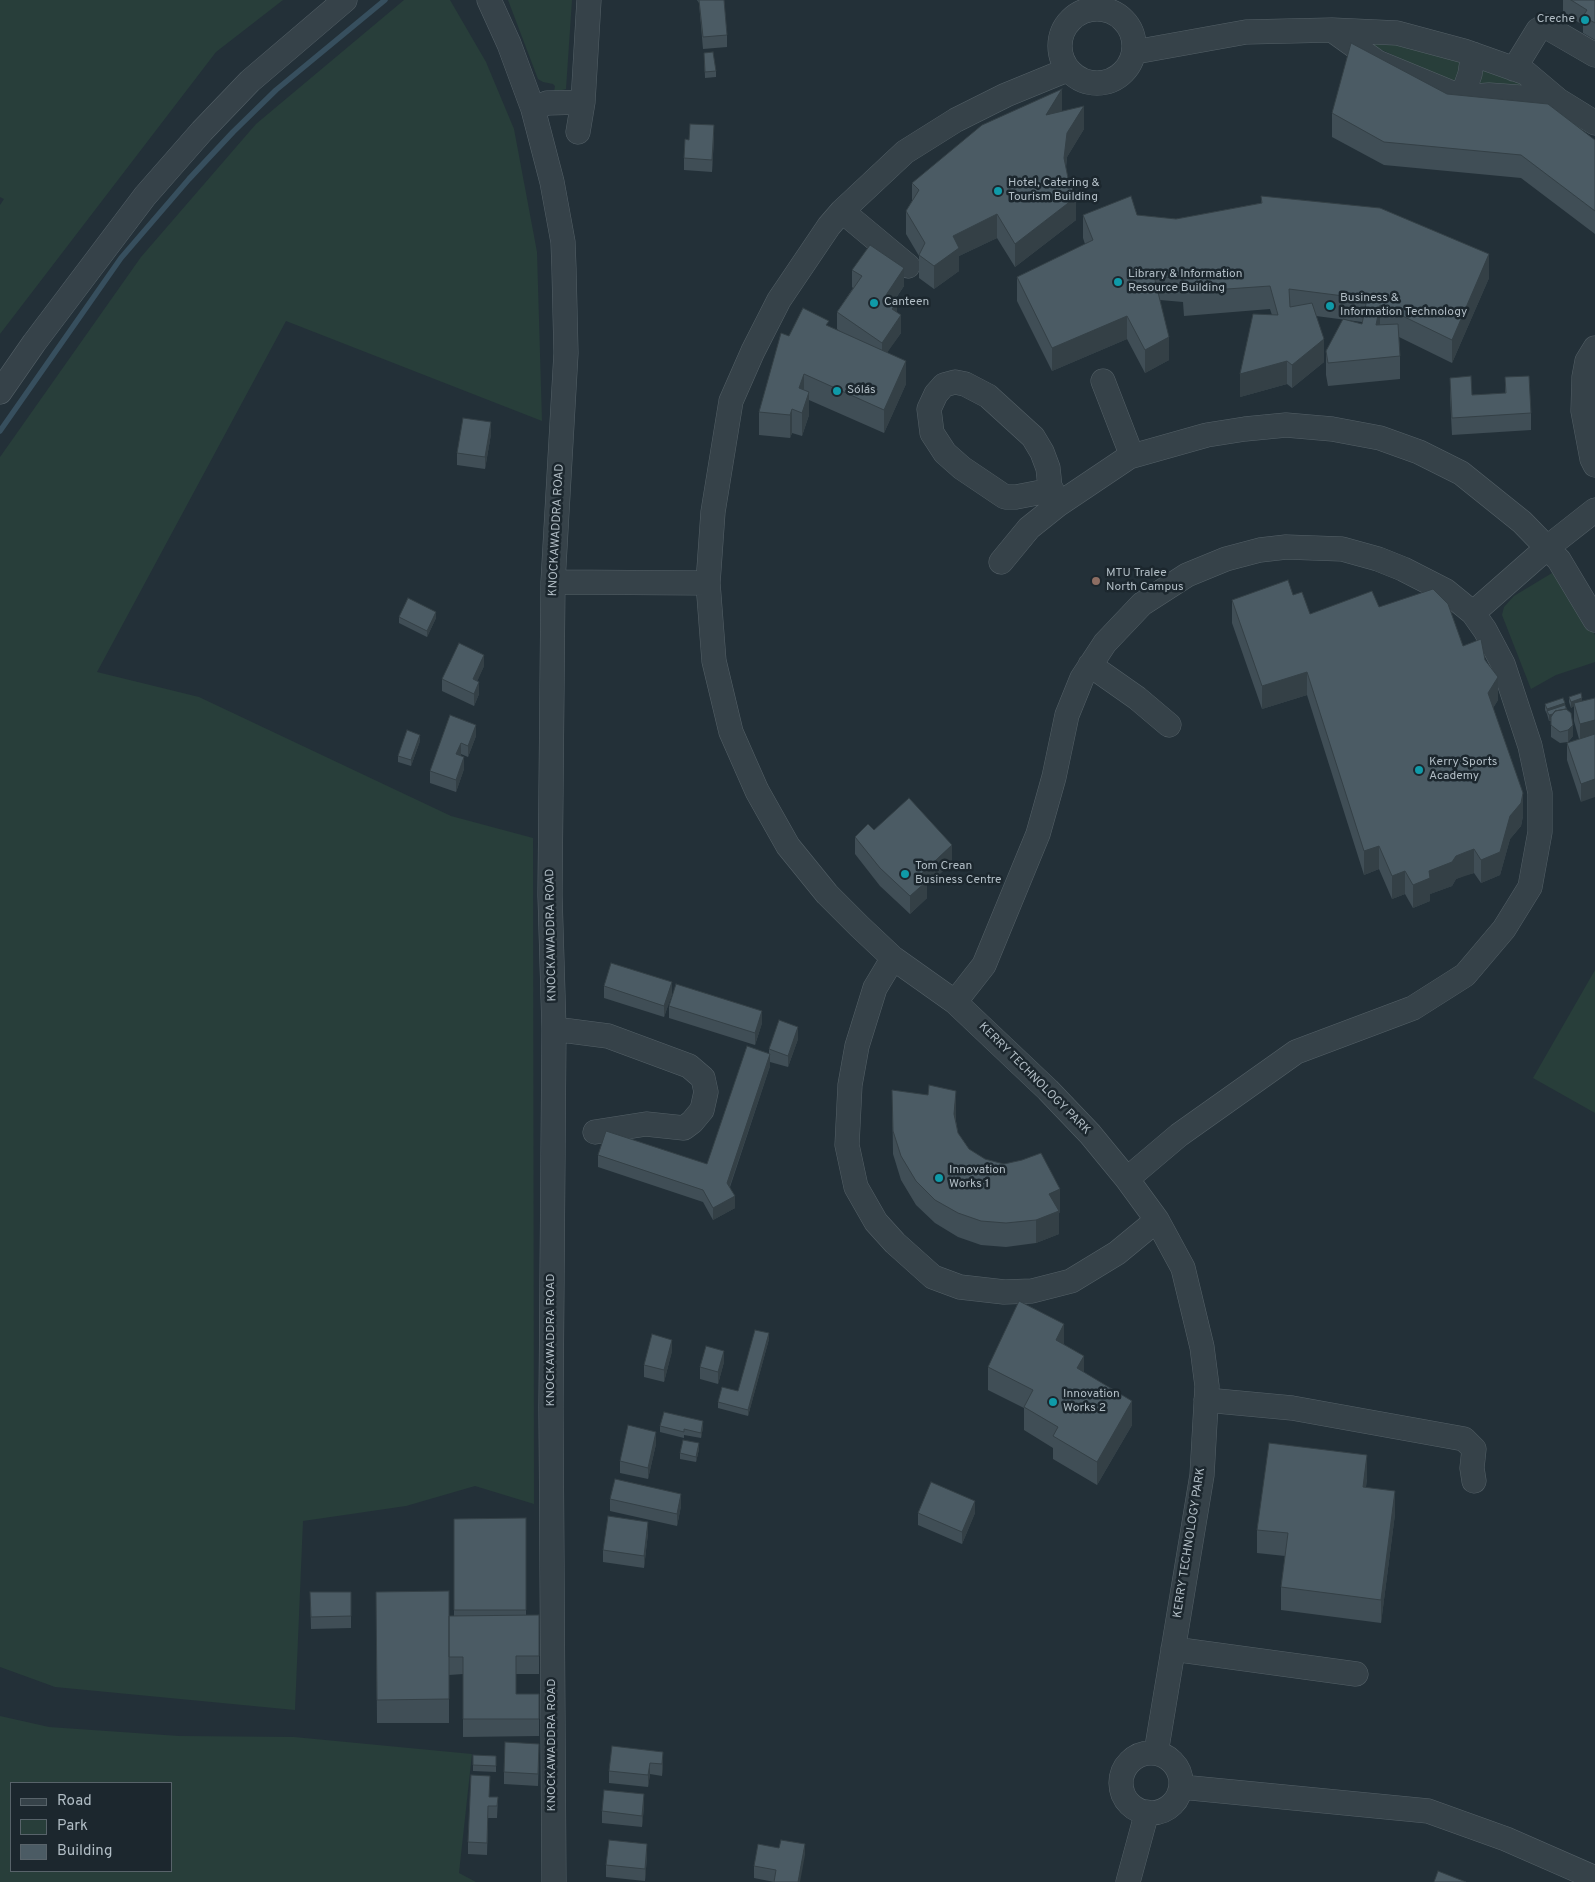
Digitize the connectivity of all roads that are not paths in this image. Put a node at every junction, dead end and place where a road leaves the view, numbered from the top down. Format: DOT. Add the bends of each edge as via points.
graph roads {
  1 [pos="345,0"];
  2 [pos="488,0"];
  3 [pos="589,0"];
  4 [pos="1088,5"];
  5 [pos="1332,30"];
  6 [pos="1135,52"];
  7 [pos="1473,54"];
  8 [pos="1595,55"];
  9 [pos="1514,69"];
  10 [pos="1067,70"];
  11 [pos="1462,97"];
  12 [pos="1558,100"];
  13 [pos="583,102"];
  14 [pos="533,109"];
  15 [pos="1595,123"];
  16 [pos="578,132"];
  17 [pos="842,210"];
  18 [pos="908,266"];
  19 [pos="1595,348"];
  20 [pos="1103,381"];
  21 [pos="0,392"];
  22 [pos="1132,456"];
  23 [pos="1595,465"];
  24 [pos="1055,497"];
  25 [pos="1595,510"];
  26 [pos="1548,547"];
  27 [pos="1001,562"];
  28 [pos="553,582"];
  29 [pos="708,583"];
  30 [pos="1473,613"];
  31 [pos="1595,620"];
  32 [pos="1090,665"];
  33 [pos="1169,726"];
  34 [pos="893,958"];
  35 [pos="956,1002"];
  36 [pos="554,1029"];
  37 [pos="595,1132"];
  38 [pos="1127,1179"];
  39 [pos="1157,1220"];
  40 [pos="1206,1400"];
  41 [pos="1474,1481"];
  42 [pos="1173,1649"];
  43 [pos="1356,1674"];
  44 [pos="1156,1753"];
  45 [pos="1181,1787"];
  46 [pos="1147,1812"];
  47 [pos="1595,1878"];
  48 [pos="554,1882"];
  49 [pos="1128,1882"];
  1 -- 21 [label="street" via="250,81 195,138 145,196"];
  2 -- 14 [label="street, KNOCKAWADDRA ROAD" via="509,44"];
  3 -- 13 [label="street"];
  4 -- 6 [label="street" via="1109,11 1124,20 1134,38"];
  4 -- 10 [label="street" via="1071,19 1061,34 1060,55"];
  5 -- 6 [label="street" via="1246,32"];
  5 -- 7 [label="street" via="1398,33"];
  5 -- 11 [label="street" via="1377,62"];
  6 -- 10 [label="street" via="1128,68 1105,83 1084,82"];
  7 -- 9 [label="street"];
  7 -- 11 [label="street"];
  8 -- 9 [label="street" via="1545,26 1538,30"];
  9 -- 12 [label="street" via="1526,73"];
  10 -- 17 [label="street, KERRY TECHNOLOGY PARK" via="1006,96 905,152"];
  11 -- 12 [label="street" via="1489,95"];
  12 -- 15 [label="street"];
  13 -- 14 [label="street" via="547,103"];
  13 -- 16 [label="street"];
  14 -- 28 [label="street, KNOCKAWADDRA ROAD" via="563,242 566,354"];
  17 -- 18 [label="street"];
  17 -- 29 [label="street, KERRY TECHNOLOGY PARK" via="779,300 731,401 713,512"];
  19 -- 23 [label="street" via="1587,361 1583,412"];
  20 -- 22 [label="street"];
  22 -- 24 [label="street"];
  22 -- 26 [label="street" via="1207,435 1286,425 1380,438 1419,452 1460,473"];
  24 -- 24 [label="street" via="1006,497 945,453 932,433 929,409 944,385 965,384 988,396 1033,437 1048,468 1050,487"];
  24 -- 27 [label="street"];
  25 -- 26 [label="street"];
  26 -- 30 [label="street"];
  26 -- 31 [label="street"];
  28 -- 29 [label="street"];
  28 -- 36 [label="street, KNOCKAWADDRA ROAD" via="550,895"];
  29 -- 34 [label="street, KERRY TECHNOLOGY PARK" via="714,661 731,732 757,792 788,846 827,894"];
  30 -- 32 [label="street" via="1446,591 1378,559 1342,549 1286,547 1260,550 1226,559 1166,587 1142,604 1105,643"];
  30 -- 38 [label="street" via="1503,664 1530,746 1540,793 1540,832 1530,887 1504,929 1465,975 1414,1008 1296,1052 1179,1135"];
  32 -- 33 [label="street" via="1137,698"];
  32 -- 35 [label="street" via="1067,715 1038,834 984,965"];
  34 -- 35 [label="street, KERRY TECHNOLOGY PARK"];
  34 -- 39 [label="street" via="875,988 857,1046 850,1085 847,1145 856,1187 876,1222 895,1243 933,1277 960,1287 1004,1292 1032,1291 1071,1281 1118,1253"];
  35 -- 38 [label="street, KERRY TECHNOLOGY PARK" via="1048,1090"];
  36 -- 37 [label="street" via="608,1036 689,1066 703,1078 706,1092 702,1110 684,1128 646,1124"];
  36 -- 48 [label="street, KNOCKAWADDRA ROAD" via="551,1407"];
  38 -- 39 [label="street, KERRY TECHNOLOGY PARK"];
  39 -- 40 [label="street, KERRY TECHNOLOGY PARK" via="1186,1276 1202,1348"];
  40 -- 41 [label="street" via="1292,1408 1464,1439 1474,1449"];
  40 -- 42 [label="street, KERRY TECHNOLOGY PARK" via="1202,1475"];
  42 -- 43 [label="street"];
  42 -- 44 [label="street, KERRY TECHNOLOGY PARK"];
  44 -- 45 [label="street" via="1165,1756 1178,1768"];
  44 -- 46 [label="street" via="1138,1756 1130,1762 1122,1778 1122,1788 1130,1804"];
  45 -- 46 [label="street" via="1173,1803 1165,1809"];
  45 -- 47 [label="street" via="1428,1811 1506,1839"];
  46 -- 49 [label="street"];
}
